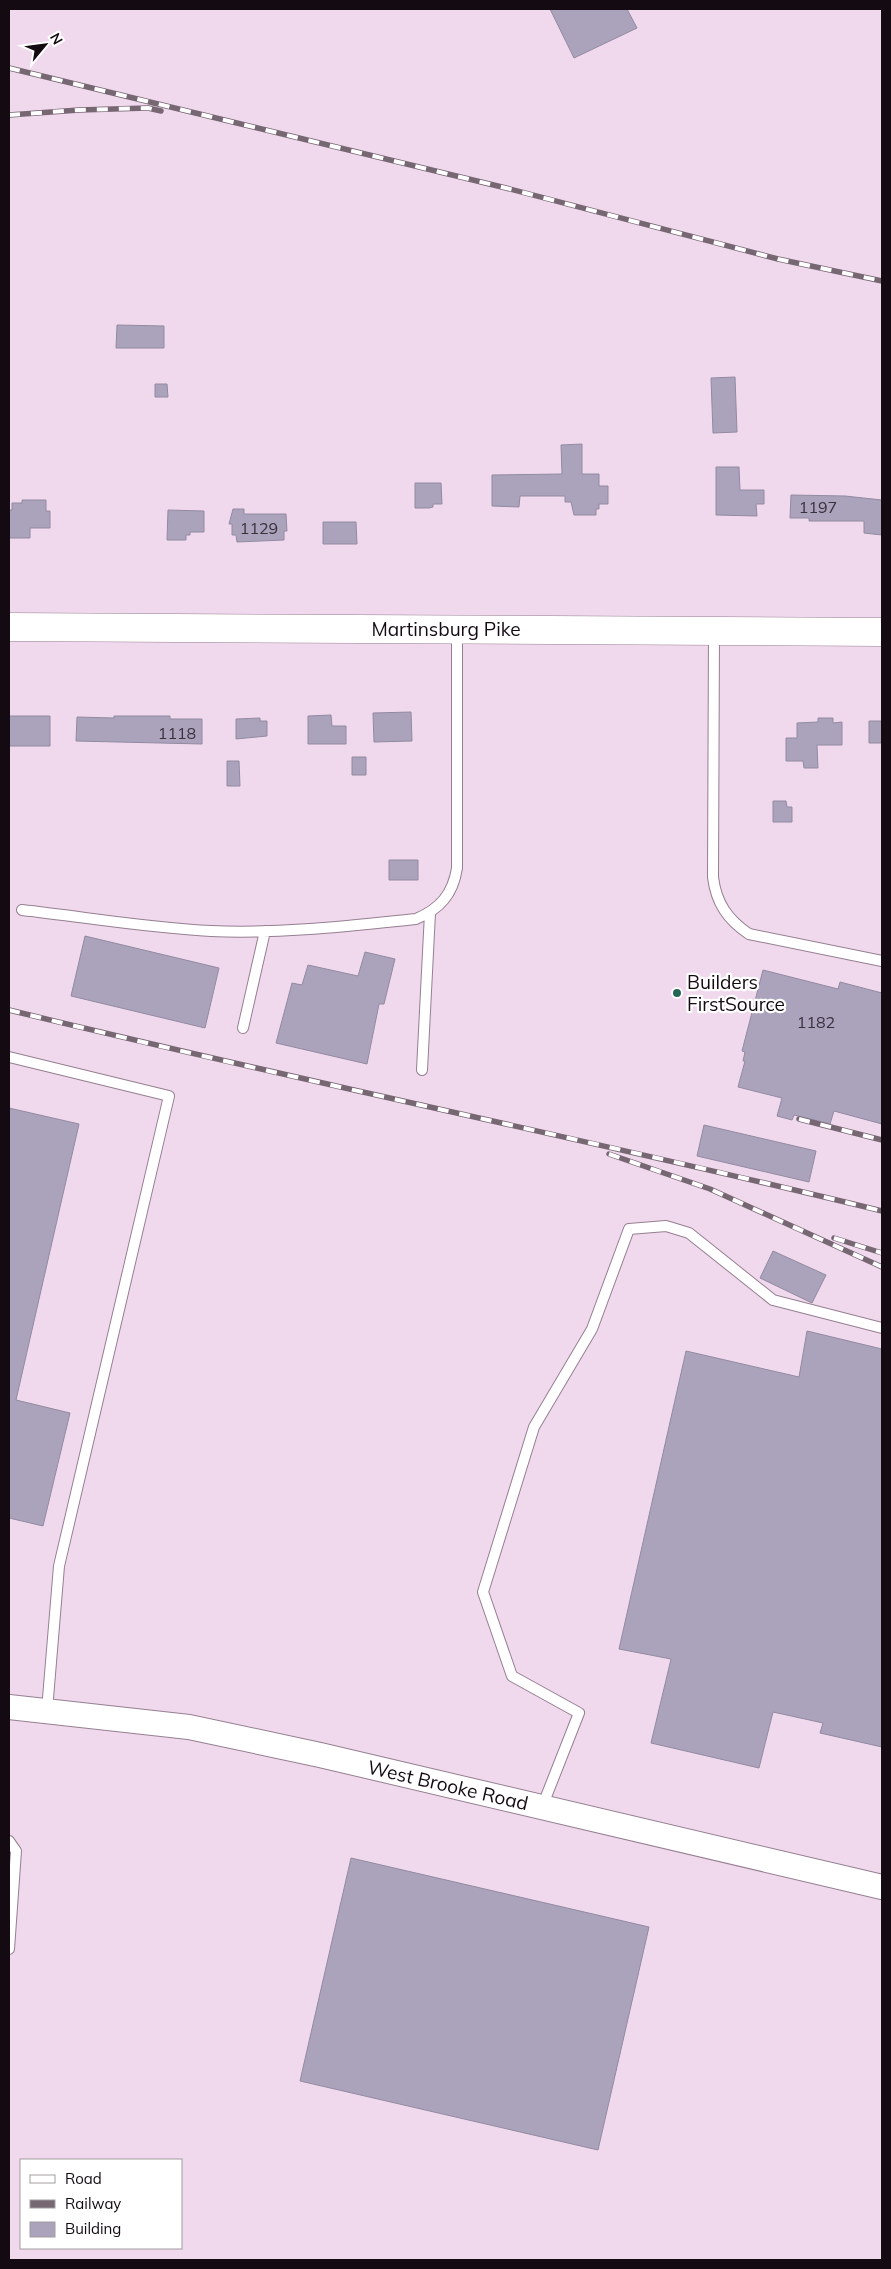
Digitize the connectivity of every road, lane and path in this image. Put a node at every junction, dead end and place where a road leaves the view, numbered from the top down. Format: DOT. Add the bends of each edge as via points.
graph roads {
  1 [pos="9,627"];
  2 [pos="457,629"];
  3 [pos="714,631"];
  4 [pos="882,632"];
  5 [pos="22,910"];
  6 [pos="430,914"];
  7 [pos="265,931"];
  8 [pos="882,961"];
  9 [pos="244,1028"];
  10 [pos="9,1056"];
  11 [pos="422,1070"];
  12 [pos="882,1328"];
  13 [pos="9,1707"];
  14 [pos="47,1710"];
  15 [pos="542,1807"];
  16 [pos="9,1841"];
  17 [pos="882,1887"];
  18 [pos="9,1949"];
  1 -- 2 [label="main road, Martinsburg Pike"];
  2 -- 3 [label="main road, Martinsburg Pike"];
  2 -- 6 [label="lane" via="457,868 450,893"];
  3 -- 4 [label="main road, Martinsburg Pike"];
  3 -- 8 [label="lane" via="713,877 725,913 749,934"];
  5 -- 7 [label="lane" via="210,931"];
  6 -- 7 [label="lane" via="416,919"];
  6 -- 11 [label="lane"];
  7 -- 9 [label="lane"];
  10 -- 14 [label="lane" via="169,1096 59,1566"];
  12 -- 15 [label="lane" via="773,1300 689,1233 666,1226 629,1229 592,1329 534,1427 483,1592 512,1676 579,1713"];
  13 -- 14 [label="street, West Brooke Road"];
  14 -- 15 [label="street, West Brooke Road" via="189,1727"];
  15 -- 17 [label="street, West Brooke Road"];
  16 -- 18 [label="lane" via="16,1851"];
}
